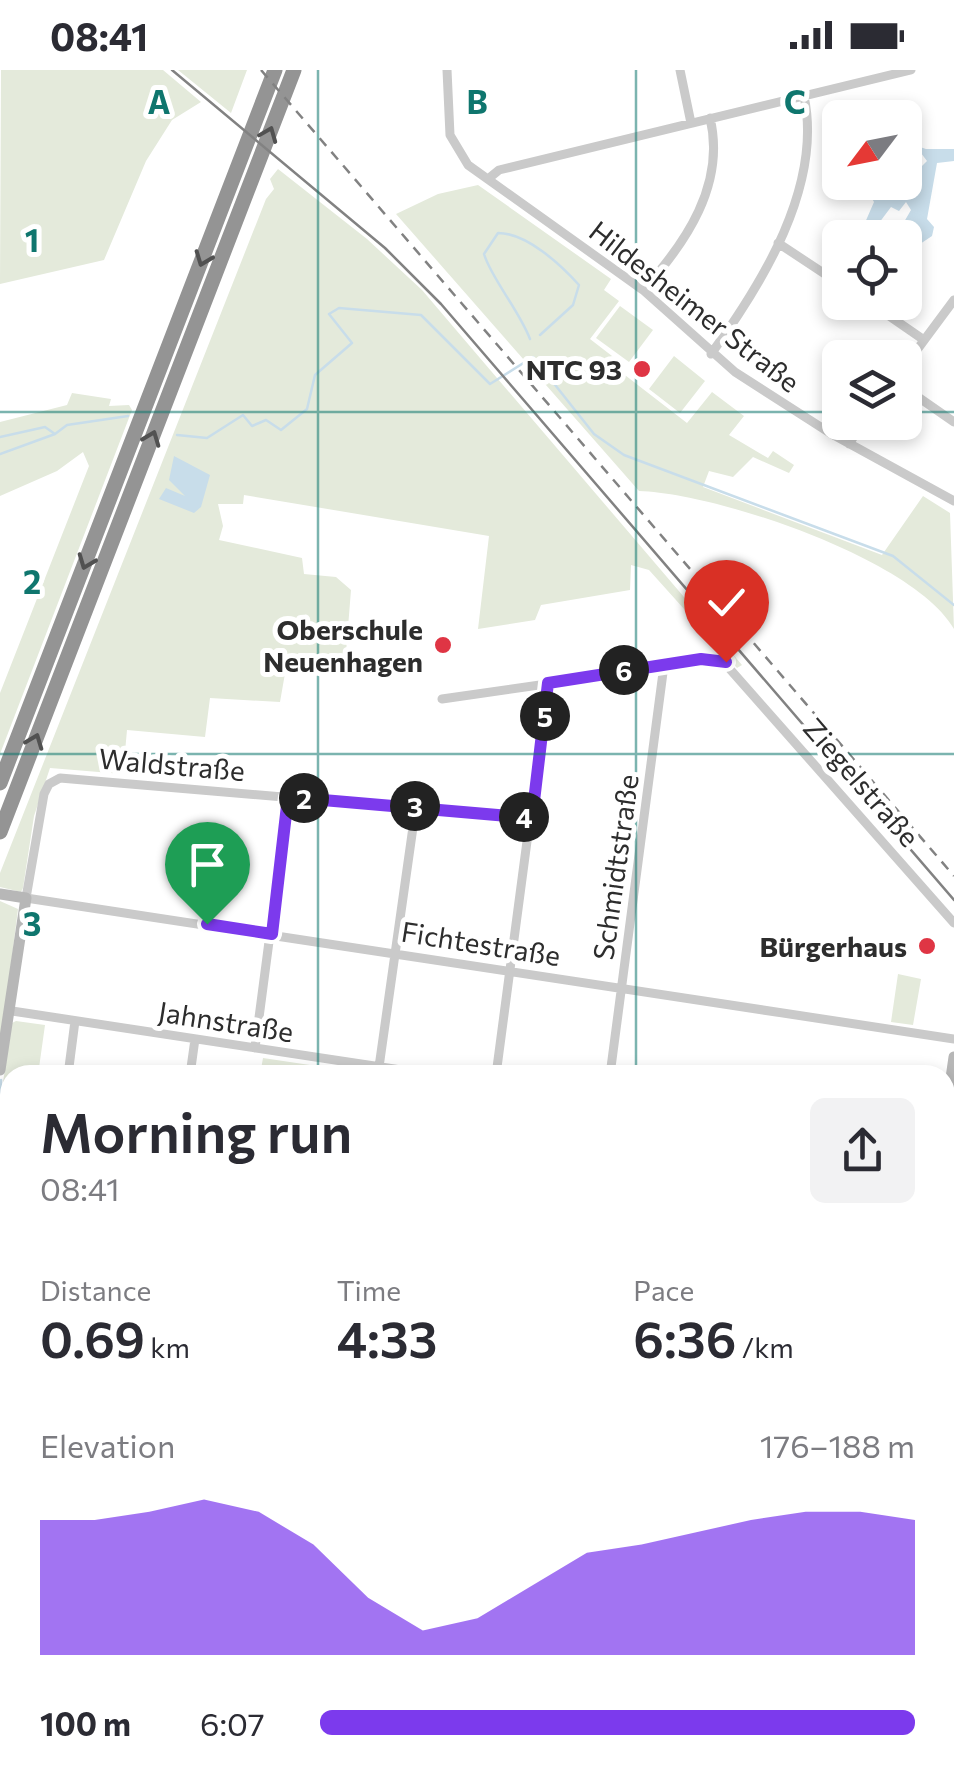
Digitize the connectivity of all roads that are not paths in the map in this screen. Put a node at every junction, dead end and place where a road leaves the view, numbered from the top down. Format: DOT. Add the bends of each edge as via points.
graph roads {
  1 [pos="276,70"];
  2 [pos="294,70"];
  3 [pos="447,70"];
  4 [pos="680,70"];
  5 [pos="911,70"];
  6 [pos="804,96"];
  7 [pos="710,118"];
  8 [pos="691,123"];
  9 [pos="488,179"];
  10 [pos="778,243"];
  11 [pos="822,272"];
  12 [pos="643,290"];
  13 [pos="954,300"];
  14 [pos="895,320"];
  15 [pos="924,340"];
  16 [pos="922,343"];
  17 [pos="712,354"];
  18 [pos="922,400"];
  19 [pos="954,422"];
  20 [pos="852,440"];
  21 [pos="849,444"];
  22 [pos="954,501"];
  23 [pos="664,665"];
  24 [pos="548,683"];
  25 [pos="442,699"];
  26 [pos="0,783"];
  27 [pos="288,797"];
  28 [pos="416,806"];
  29 [pos="532,818"];
  30 [pos="0,832"];
  31 [pos="0,894"];
  32 [pos="26,898"];
  33 [pos="954,924"];
  34 [pos="272,934"];
  35 [pos="396,954"];
  36 [pos="511,972"];
  37 [pos="621,992"];
  38 [pos="12,1011"];
  39 [pos="75,1020"];
  40 [pos="954,1039"];
  41 [pos="195,1040"];
  42 [pos="255,1048"];
  43 [pos="1,1065"];
  44 [pos="69,1065"];
  45 [pos="191,1065"];
  46 [pos="366,1065"];
  47 [pos="379,1065"];
  48 [pos="497,1065"];
  49 [pos="611,1065"];
  1 -- 26 [label="highway, one-way"];
  30 -- 2 [label="highway, one-way"];
  3 -- 9 [label="street, Hildesheimer Straße" via="450,135 468,165"];
  4 -- 8 [label="street"];
  5 -- 6 [label="street"];
  6 -- 7 [label="street"];
  6 -- 10 [label="street" via="806,152"];
  7 -- 8 [label="street"];
  7 -- 12 [label="street" via="717,156 707,192 666,265"];
  8 -- 9 [label="street" via="498,170"];
  9 -- 12 [label="street, Hildesheimer Straße"];
  10 -- 11 [label="street"];
  10 -- 17 [label="street"];
  12 -- 17 [label="street, Hildesheimer Straße"];
  13 -- 15 [label="street"];
  14 -- 15 [label="street"];
  15 -- 16 [label="street"];
  17 -- 21 [label="street, Hildesheimer Straße"];
  18 -- 19 [label="street"];
  20 -- 21 [label="street"];
  21 -- 22 [label="street, Hildesheimer Straße"];
  23 -- 24 [label="street, Ziegelstraße"];
  23 -- 33 [label="street, Ziegelstraße" via="726,662"];
  23 -- 37 [label="street, Schmidtstraße"];
  24 -- 25 [label="street, Ziegelstraße"];
  24 -- 29 [label="street"];
  27 -- 28 [label="street, Waldstraße"];
  27 -- 32 [label="street, Waldstraße" via="69,778 49,784"];
  27 -- 34 [label="street"];
  28 -- 29 [label="street, Waldstraße"];
  28 -- 35 [label="street"];
  29 -- 36 [label="street"];
  31 -- 32 [label="street, Fichtestraße"];
  32 -- 34 [label="street, Fichtestraße"];
  32 -- 38 [label="street"];
  34 -- 35 [label="street, Fichtestraße"];
  34 -- 42 [label="street"];
  35 -- 36 [label="street, Fichtestraße"];
  35 -- 47 [label="street"];
  36 -- 37 [label="street, Fichtestraße"];
  36 -- 48 [label="street"];
  37 -- 40 [label="street, Fichtestraße"];
  37 -- 49 [label="street, Schmidtstraße"];
  38 -- 39 [label="street, Jahnstraße"];
  38 -- 43 [label="street"];
  39 -- 41 [label="street, Jahnstraße"];
  39 -- 44 [label="street"];
  41 -- 42 [label="street, Jahnstraße"];
  41 -- 45 [label="street"];
  42 -- 46 [label="street, Jahnstraße"];
}
